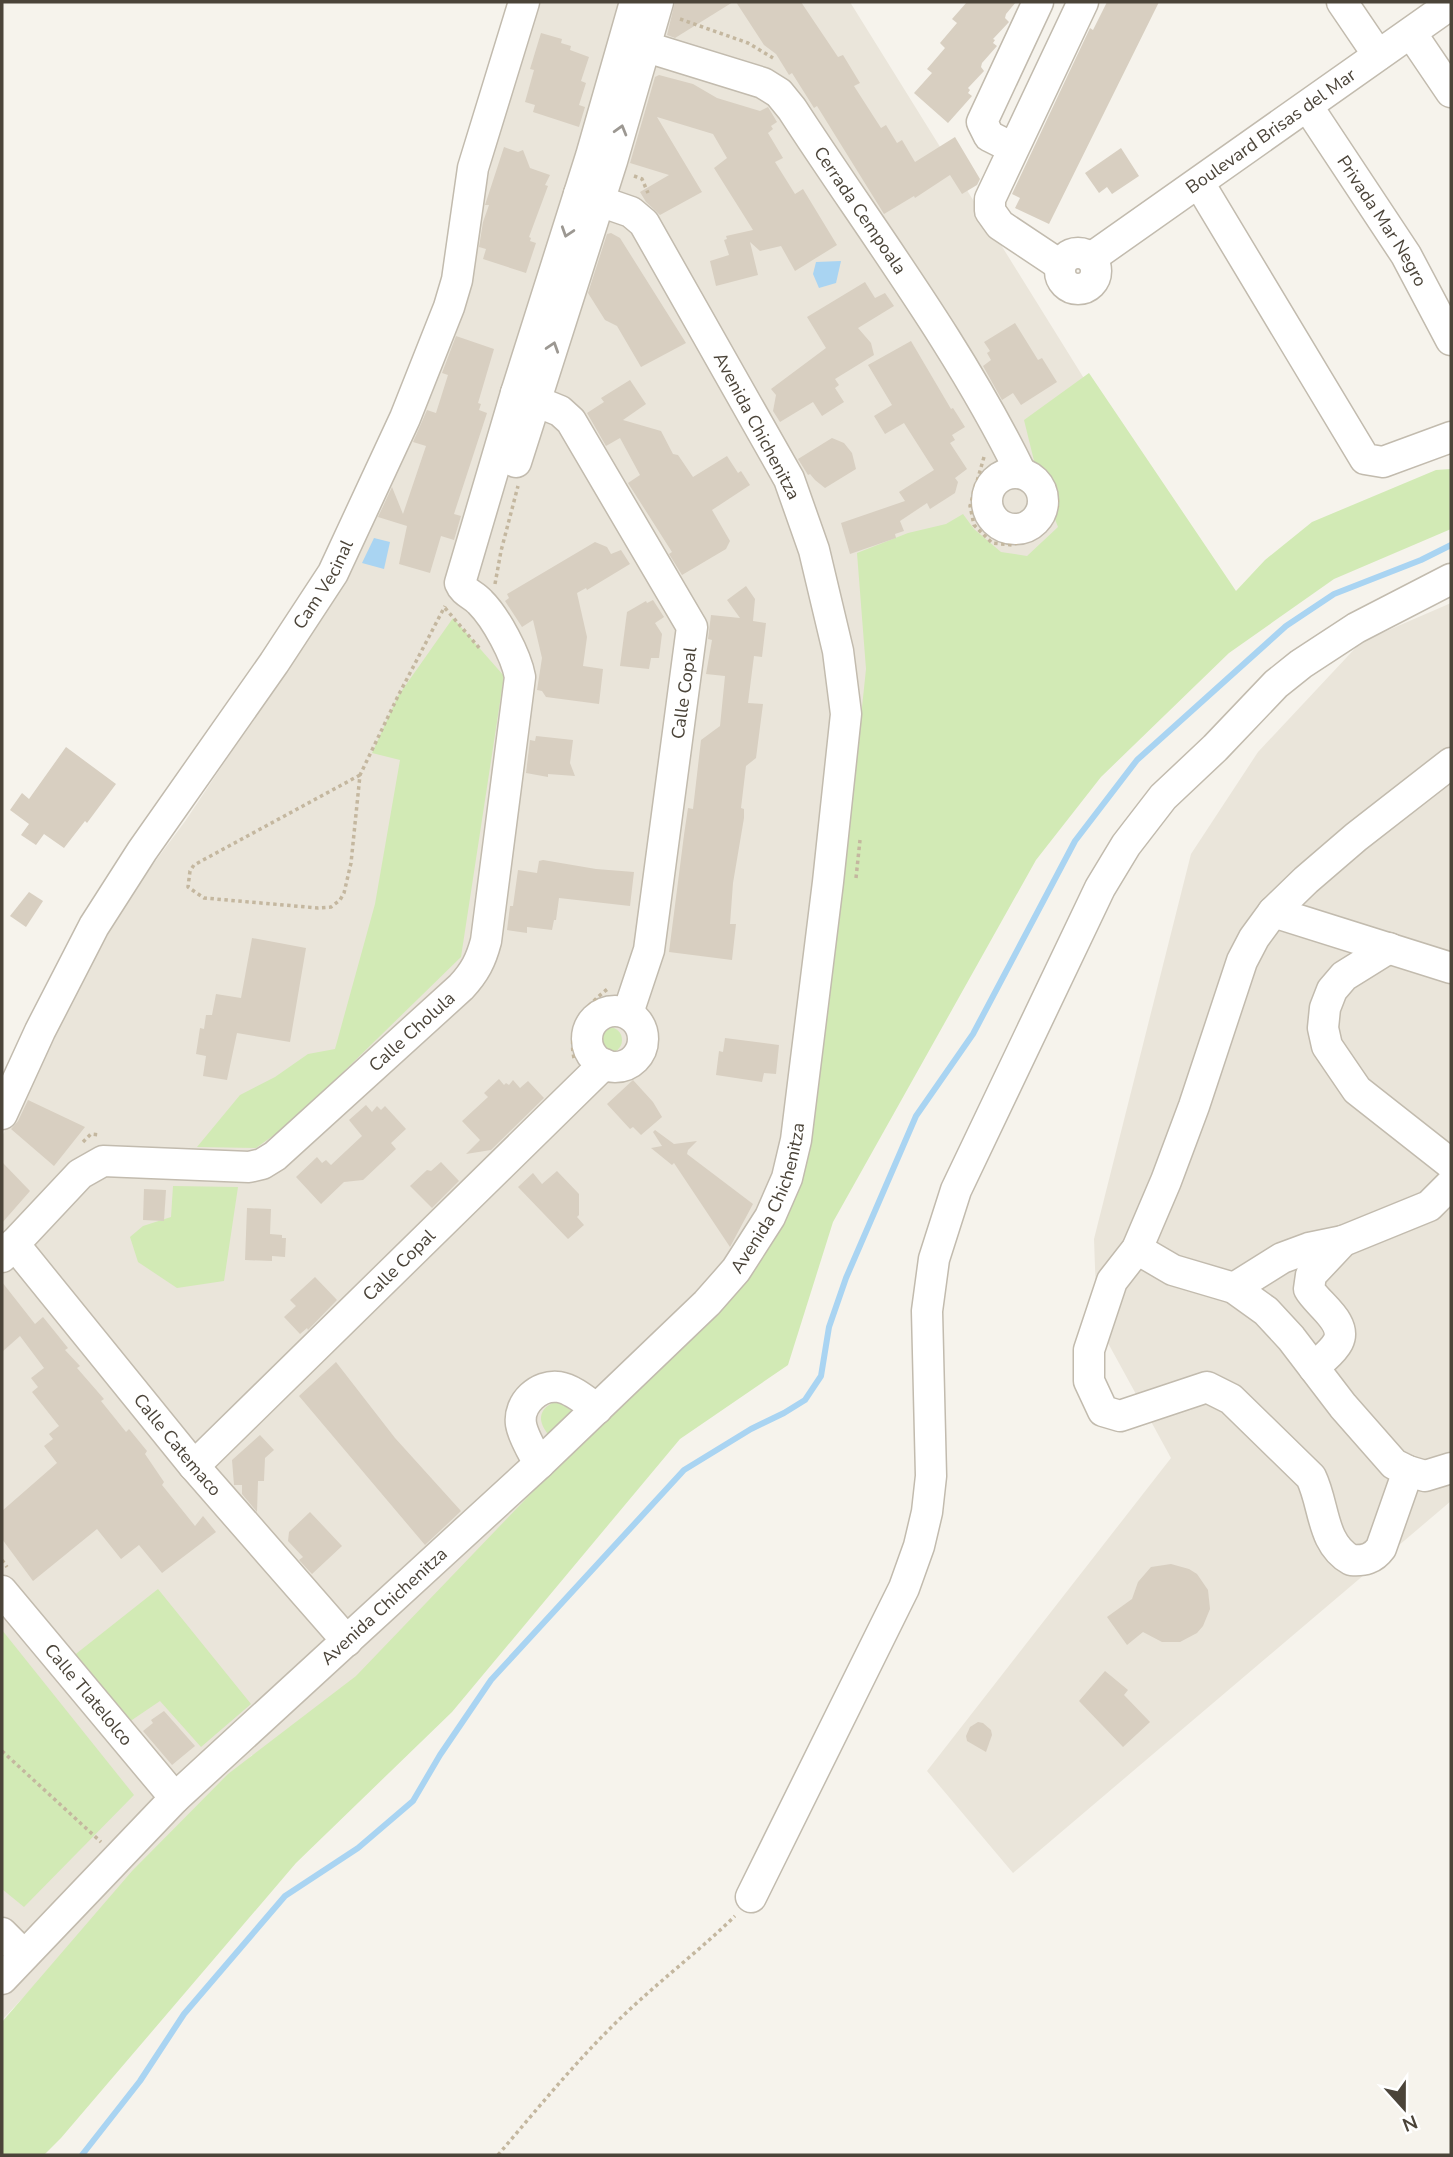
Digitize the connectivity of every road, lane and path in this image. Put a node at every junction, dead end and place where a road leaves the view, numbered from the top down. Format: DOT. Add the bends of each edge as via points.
graph roads {
  1 [pos="524,2"];
  2 [pos="635,2"];
  3 [pos="1038,2"];
  4 [pos="1083,2"];
  5 [pos="1342,2"];
  6 [pos="1451,4"];
  7 [pos="669,6"];
  8 [pos="1411,33"];
  9 [pos="634,43"];
  10 [pos="1378,55"];
  11 [pos="781,63"];
  12 [pos="1451,92"];
  13 [pos="1308,107"];
  14 [pos="1013,148"];
  15 [pos="631,174"];
  16 [pos="1199,183"];
  17 [pos="589,196"];
  18 [pos="653,204"];
  19 [pos="1451,340"];
  20 [pos="526,397"];
  21 [pos="1451,437"];
  22 [pos="985,454"];
  23 [pos="1032,471"];
  24 [pos="1451,579"];
  25 [pos="456,598"];
  26 [pos="487,657"];
  27 [pos="1451,763"];
  28 [pos="360,775"];
  29 [pos="860,835"];
  30 [pos="854,889"];
  31 [pos="1273,912"];
  32 [pos="1389,948"];
  33 [pos="1451,968"];
  34 [pos="628,1013"];
  35 [pos="604,1064"];
  36 [pos="2,1114"];
  37 [pos="105,1135"];
  38 [pos="82,1143"];
  39 [pos="1451,1164"];
  40 [pos="1451,1184"];
  41 [pos="1343,1241"];
  42 [pos="1137,1249"];
  43 [pos="8,1250"];
  44 [pos="1234,1288"];
  45 [pos="1314,1368"];
  46 [pos="597,1409"];
  47 [pos="540,1464"];
  48 [pos="194,1466"];
  49 [pos="1451,1468"];
  50 [pos="1408,1471"];
  51 [pos="2,1591"];
  52 [pos="347,1641"];
  53 [pos="2,1751"];
  54 [pos="175,1798"];
  55 [pos="117,1858"];
  56 [pos="751,1897"];
  57 [pos="2,1933"];
  58 [pos="24,1955"];
  59 [pos="2,1979"];
  60 [pos="498,2155"];
  1 -- 36 [label="street, Cam Vecinal" via="473,168 452,298 405,418 333,573 94,926"];
  2 -- 9 [label="street"];
  3 -- 14 [label="street" via="982,122 989,136"];
  4 -- 14 [label="street"];
  5 -- 10 [label="street"];
  6 -- 8 [label="street, Boulevard Brisas del Mar"];
  7 -- 9 [label="street"];
  7 -- 11 [label="path" via="678,19 748,43"];
  8 -- 10 [label="street, Boulevard Brisas del Mar"];
  8 -- 12 [label="street"];
  9 -- 17 [label="street"];
  9 -- 23 [label="street, Cerrada Cempoala" via="763,83 779,93"];
  10 -- 13 [label="street, Boulevard Brisas del Mar"];
  13 -- 16 [label="street, Boulevard Brisas del Mar"];
  13 -- 19 [label="street, Privada Mar Negro" via="1406,255"];
  14 -- 16 [label="street, Boulevard Brisas del Mar" via="990,199 990,211 1000,225 1060,265 1074,253 1091,258"];
  15 -- 18 [label="path" via="642,179"];
  16 -- 21 [label="street" via="1365,459 1383,463"];
  17 -- 20 [label="street"];
  17 -- 46 [label="street, Avenida Chichenitza" via="631,212 644,223 789,480 822,579 846,714 796,1140 787,1178 762,1231 724,1284"];
  20 -- 25 [label="street"];
  20 -- 34 [label="street, Calle Copal" via="560,411 571,421 692,627 649,950"];
  22 -- 23 [label="path" via="970,506 974,525 992,543 1012,545 1032,537 1058,505 1054,486"];
  24 -- 56 [label="street" via="1338,639 1276,684 1163,797 1100,888 956,1189 934,1259 928,1311 931,1476 919,1546 904,1588"];
  25 -- 26 [label="path"];
  25 -- 28 [label="path" via="398,696"];
  25 -- 43 [label="street, Calle Cholula" via="492,618 517,661 520,677 486,941 474,973 262,1164 103,1161 80,1174"];
  27 -- 31 [label="street" via="1338,853"];
  28 -- 28 [label="path" via="351,863 344,893 331,907 204,898 188,887 194,864"];
  29 -- 30 [label="path"];
  31 -- 32 [label="street"];
  31 -- 42 [label="street" via="1242,961 1194,1106"];
  32 -- 33 [label="street"];
  32 -- 39 [label="street" via="1345,976 1332,990 1323,1028 1327,1046 1357,1090"];
  34 -- 35 [label="street" via="644,1036 640,1053 620,1066"];
  34 -- 35 [label="street" via="602,1014 590,1027 591,1052"];
  35 -- 48 [label="street, Calle Copal"];
  37 -- 38 [label="path" via="91,1133"];
  40 -- 41 [label="street" via="1429,1206"];
  41 -- 44 [label="street" via="1282,1258"];
  41 -- 45 [label="street" via="1308,1283 1339,1329 1338,1343"];
  42 -- 44 [label="street" via="1173,1270"];
  42 -- 50 [label="street" via="1112,1281 1089,1350 1089,1381 1103,1412 1119,1416 1207,1387 1231,1399 1311,1477 1334,1546 1351,1560 1369,1559 1381,1548"];
  43 -- 48 [label="street, Calle Catemaco"];
  44 -- 45 [label="street" via="1266,1311"];
  45 -- 50 [label="street" via="1395,1464"];
  46 -- 47 [label="street, Avenida Chichenitza"];
  46 -- 47 [label="street" via="559,1387 540,1390 529,1398 521,1425"];
  47 -- 52 [label="street, Avenida Chichenitza"];
  48 -- 52 [label="street, Calle Catemaco"];
  49 -- 50 [label="street" via="1425,1476"];
  51 -- 54 [label="street, Calle Tlatelolco"];
  52 -- 54 [label="street, Avenida Chichenitza"];
  53 -- 55 [label="path"];
  54 -- 55 [label="street, Avenida Chichenitza"];
  55 -- 58 [label="street, Avenida Chichenitza"];
  56 -- 60 [label="path" via="707,1943 627,2012"];
  57 -- 58 [label="street"];
  58 -- 59 [label="street, Avenida Chichenitza"];
}
